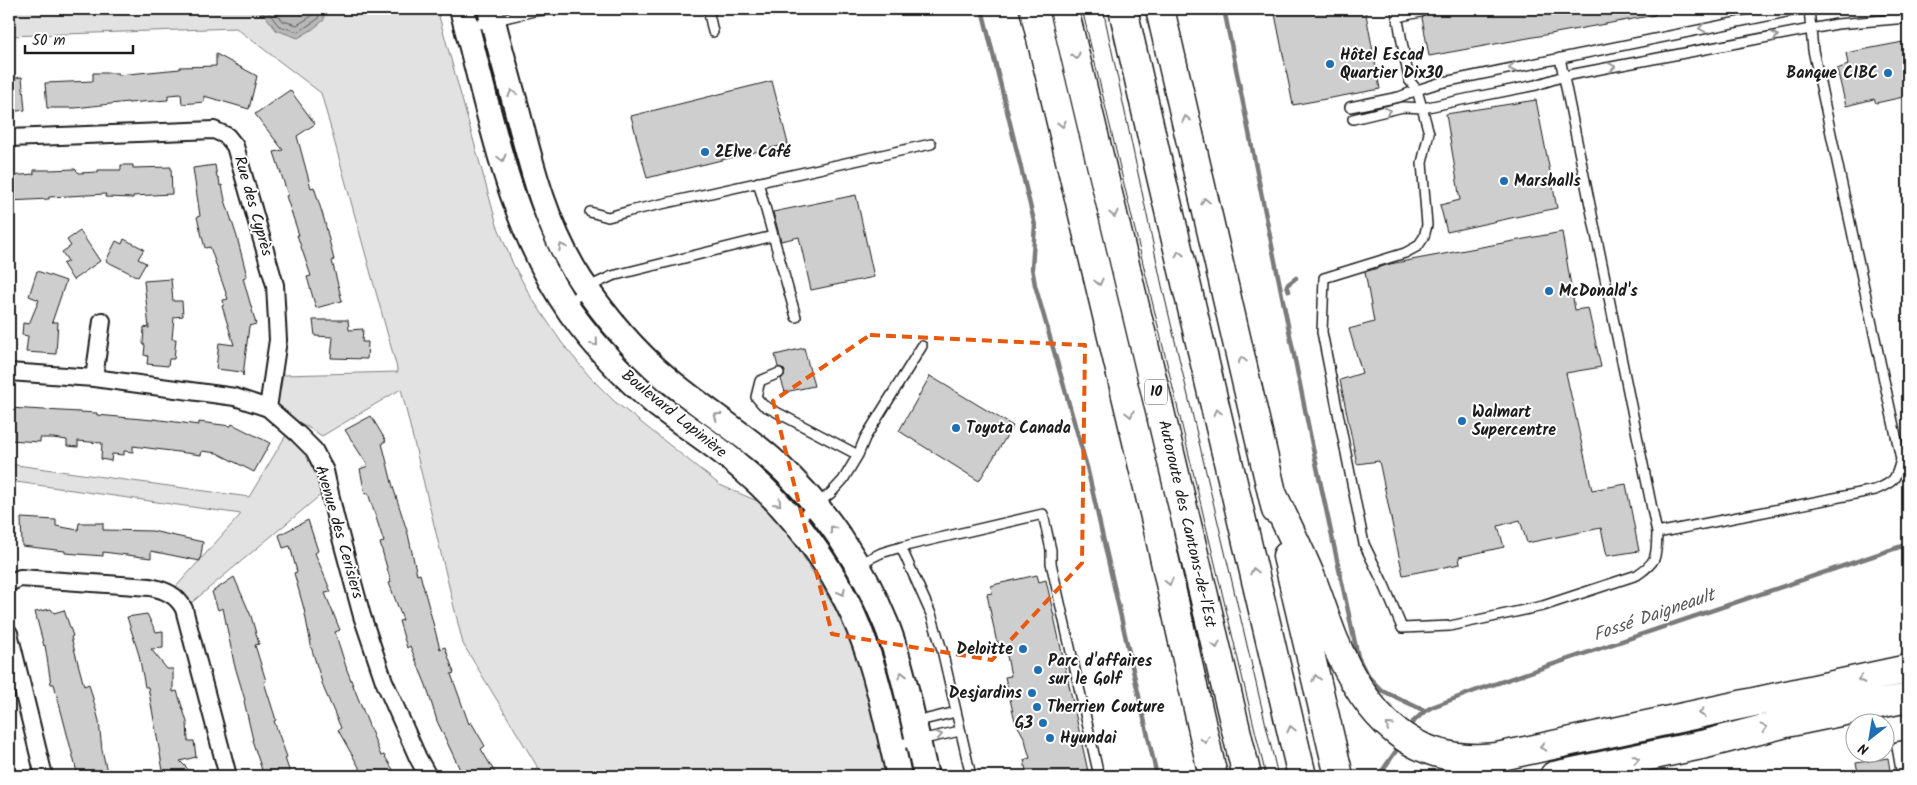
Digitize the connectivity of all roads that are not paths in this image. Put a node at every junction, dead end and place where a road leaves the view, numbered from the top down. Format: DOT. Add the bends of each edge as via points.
graph roads {
  1 [pos="557,9"];
  2 [pos="708,9"];
  3 [pos="1034,9"];
  4 [pos="1064,9"];
  5 [pos="1123,9"];
  6 [pos="1160,9"];
  7 [pos="1801,9"];
  8 [pos="1809,9"];
  9 [pos="1421,12"];
  10 [pos="1396,13"];
  11 [pos="491,14"];
  12 [pos="464,18"];
  13 [pos="1908,18"];
  14 [pos="1810,29"];
  15 [pos="713,32"];
  16 [pos="1560,58"];
  17 [pos="1564,76"];
  18 [pos="1417,90"];
  19 [pos="1350,107"];
  20 [pos="1423,108"];
  21 [pos="1353,119"];
  22 [pos="9,138"];
  23 [pos="931,144"];
  24 [pos="758,182"];
  25 [pos="590,212"];
  26 [pos="773,236"];
  27 [pos="587,289"];
  28 [pos="565,304"];
  29 [pos="796,316"];
  30 [pos="102,321"];
  31 [pos="922,346"];
  32 [pos="9,372"];
  33 [pos="780,373"];
  34 [pos="94,378"];
  35 [pos="268,408"];
  36 [pos="858,456"];
  37 [pos="1272,492"];
  38 [pos="815,506"];
  39 [pos="795,522"];
  40 [pos="1657,533"];
  41 [pos="901,547"];
  42 [pos="857,566"];
  43 [pos="9,583"];
  44 [pos="9,633"];
  45 [pos="1908,669"];
  46 [pos="1908,698"];
  47 [pos="956,712"];
  48 [pos="902,731"];
  49 [pos="960,731"];
  50 [pos="1908,745"];
  51 [pos="44,776"];
  52 [pos="228,776"];
  53 [pos="428,776"];
  54 [pos="899,776"];
  55 [pos="926,776"];
  56 [pos="971,776"];
  57 [pos="1099,776"];
  58 [pos="1213,776"];
  59 [pos="1247,776"];
  60 [pos="1302,776"];
  61 [pos="1339,776"];
  62 [pos="1554,776"];
  63 [pos="1902,776"];
  1 -- 11 [label="lane"];
  2 -- 15 [label="lane"];
  3 -- 58 [label="highway, one-way"];
  4 -- 59 [label="highway, Autoroute des Cantons-de-l'Est / 10, one-way"];
  60 -- 5 [label="highway, one-way"];
  37 -- 6 [label="highway, one-way"];
  7 -- 16 [label="lane, one-way"];
  8 -- 14 [label="lane"];
  9 -- 10 [label="lane"];
  10 -- 18 [label="lane" via="1409,80"];
  11 -- 12 [label="lane"];
  27 -- 11 [label="main road, Boulevard Lapinière, one-way" via="562,246 540,193"];
  12 -- 28 [label="main road, Boulevard Lapinière, one-way" via="519,214 539,259"];
  13 -- 14 [label="lane"];
  17 -- 14 [label="lane, one-way"];
  14 -- 40 [label="lane" via="1901,459 1898,472 1891,483 1875,490"];
  16 -- 17 [label="lane"];
  16 -- 18 [label="lane, one-way"];
  17 -- 20 [label="lane" via="1536,85"];
  17 -- 40 [label="lane"];
  18 -- 19 [label="lane"];
  18 -- 20 [label="lane"];
  21 -- 20 [label="lane, one-way" via="1403,107"];
  20 -- 40 [label="lane" via="1429,133 1422,162 1427,225 1424,237 1418,246 1405,253 1324,278 1322,332 1364,544 1402,628 1450,626 1543,606 1637,575 1656,558"];
  22 -- 35 [label="street, Rue des Cyprès" via="214,130 227,136 235,146 275,285 278,340"];
  23 -- 24 [label="lane"];
  24 -- 25 [label="lane" via="608,217"];
  24 -- 26 [label="lane"];
  26 -- 27 [label="lane" via="612,276"];
  26 -- 29 [label="lane"];
  27 -- 28 [label="lane"];
  38 -- 27 [label="main road, Boulevard Lapinière, one-way" via="768,456 645,358"];
  28 -- 39 [label="main road, Boulevard Lapinière, one-way" via="591,339 628,378 743,469"];
  30 -- 34 [label="street"];
  31 -- 36 [label="lane" via="865,438"];
  32 -- 34 [label="street, Avenue des Cerisiers"];
  33 -- 36 [label="lane" via="760,381 756,397 759,401"];
  34 -- 35 [label="street, Avenue des Cerisiers" via="235,397"];
  35 -- 53 [label="street, Avenue des Cerisiers" via="314,450 325,471 362,616 381,671"];
  36 -- 38 [label="lane" via="839,484"];
  45 -- 37 [label="highway, one-way" via="1497,757 1446,755 1425,748 1396,731 1362,693 1334,641 1312,580"];
  61 -- 37 [label="highway, one-way"];
  38 -- 39 [label="lane"];
  42 -- 38 [label="main road, Boulevard Lapinière, one-way"];
  39 -- 48 [label="main road, Boulevard Lapinière, one-way" via="824,562 858,626"];
  41 -- 42 [label="lane" via="880,553"];
  41 -- 47 [label="lane" via="931,614"];
  41 -- 57 [label="lane" via="1043,514"];
  48 -- 42 [label="main road, Boulevard Lapinière, one-way" via="891,637"];
  43 -- 52 [label="street" via="20,578 150,587 162,589 180,601"];
  44 -- 51 [label="street"];
  62 -- 46 [label="highway, one-way"];
  47 -- 48 [label="lane"];
  47 -- 49 [label="lane"];
  48 -- 49 [label="lane, one-way"];
  48 -- 54 [label="main road, Boulevard Lapinière"];
  48 -- 55 [label="main road, Boulevard Lapinière"];
  49 -- 56 [label="lane"];
  50 -- 63 [label="lane" via="1898,747"];
}
